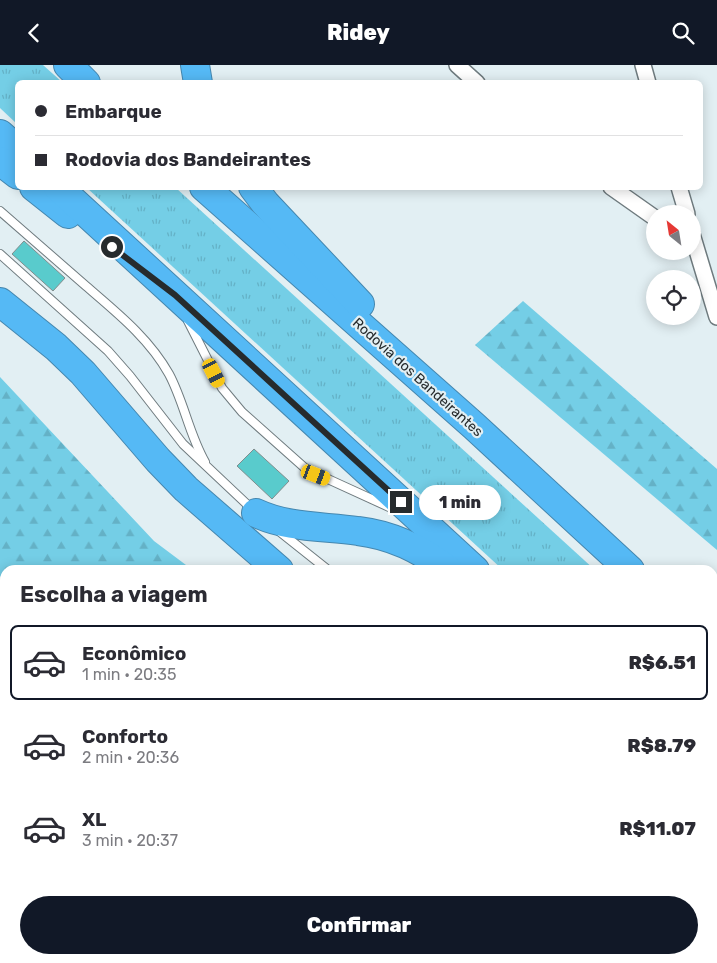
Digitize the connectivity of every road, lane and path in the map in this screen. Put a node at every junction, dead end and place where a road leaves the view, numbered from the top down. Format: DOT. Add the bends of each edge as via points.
graph roads {
  1 [pos="68,65"];
  2 [pos="195,65"];
  3 [pos="458,65"];
  4 [pos="643,65"];
  5 [pos="83,80"];
  6 [pos="198,80"];
  7 [pos="474,80"];
  8 [pos="647,80"];
  9 [pos="0,134"];
  10 [pos="15,147"];
  11 [pos="0,161"];
  12 [pos="15,173"];
  13 [pos="38,190"];
  14 [pos="61,190"];
  15 [pos="207,190"];
  16 [pos="255,190"];
  17 [pos="615,190"];
  18 [pos="680,190"];
  19 [pos="684,205"];
  20 [pos="0,211"];
  21 [pos="646,212"];
  22 [pos="0,254"];
  23 [pos="700,260"];
  24 [pos="175,295"];
  25 [pos="0,303"];
  26 [pos="717,317"];
  27 [pos="474,426"];
  28 [pos="209,469"];
  29 [pos="256,513"];
  30 [pos="273,565"];
  31 [pos="322,565"];
  32 [pos="455,565"];
  33 [pos="460,565"];
  34 [pos="461,565"];
  35 [pos="625,565"];
  1 -- 5 [label="highway"];
  2 -- 6 [label="highway"];
  3 -- 7 [label="street"];
  4 -- 8 [label="street"];
  9 -- 10 [label="highway"];
  11 -- 12 [label="highway"];
  13 -- 24 [label="highway"];
  14 -- 24 [label="highway"];
  15 -- 27 [label="highway, Rodovia dos Bandeirantes"];
  16 -- 27 [label="highway"];
  17 -- 21 [label="street"];
  18 -- 19 [label="street"];
  20 -- 28 [label="lane" via="126,320 151,348 169,373 191,434"];
  22 -- 28 [label="lane" via="108,351 183,444"];
  23 -- 26 [label="street"];
  24 -- 33 [label="lane" via="222,388 242,412 306,469 383,503"];
  24 -- 34 [label="highway"];
  25 -- 30 [label="highway" via="56,347 83,373 158,461"];
  27 -- 35 [label="highway, Rodovia dos Bandeirantes"];
  28 -- 29 [label="lane"];
  29 -- 31 [label="lane"];
  29 -- 32 [label="highway" via="288,524 390,538"];
}
